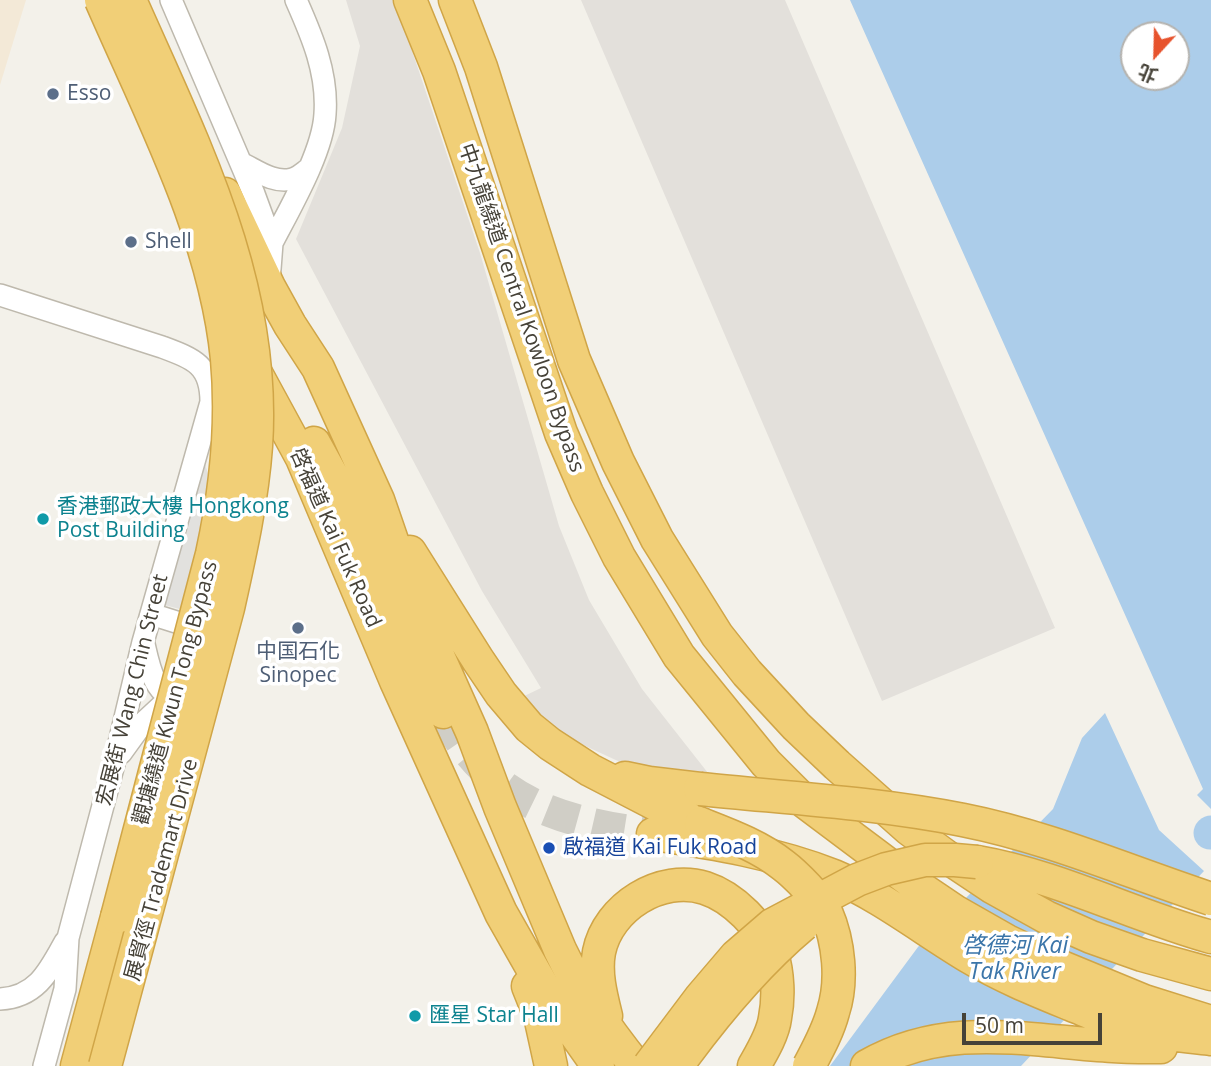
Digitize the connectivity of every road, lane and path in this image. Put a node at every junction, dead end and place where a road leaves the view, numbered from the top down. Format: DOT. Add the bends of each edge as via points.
graph roads {
  1 [pos="88,0"];
  2 [pos="101,0"];
  3 [pos="131,0"];
  4 [pos="140,0"];
  5 [pos="171,0"];
  6 [pos="296,0"];
  7 [pos="410,0"];
  8 [pos="455,0"];
  9 [pos="241,163"];
  10 [pos="307,170"];
  11 [pos="272,243"];
  12 [pos="269,287"];
  13 [pos="0,295"];
  14 [pos="243,350"];
  15 [pos="203,431"];
  16 [pos="378,500"];
  17 [pos="151,614"];
  18 [pos="143,642"];
  19 [pos="170,699"];
  20 [pos="444,714"];
  21 [pos="114,764"];
  22 [pos="590,770"];
  23 [pos="185,779"];
  24 [pos="653,834"];
  25 [pos="858,872"];
  26 [pos="1211,900"];
  27 [pos="501,913"];
  28 [pos="1211,937"];
  29 [pos="68,938"];
  30 [pos="1199,971"];
  31 [pos="0,999"];
  32 [pos="1211,1022"];
  33 [pos="611,1034"];
  34 [pos="1123,1037"];
  35 [pos="1211,1039"];
  36 [pos="1211,1046"];
  37 [pos="44,1066"];
  38 [pos="77,1066"];
  39 [pos="108,1066"];
  40 [pos="551,1066"];
  41 [pos="598,1066"];
  42 [pos="636,1066"];
  43 [pos="649,1066"];
  44 [pos="677,1066"];
  45 [pos="754,1066"];
  46 [pos="809,1066"];
  47 [pos="867,1066"];
  1 -- 14 [label="highway, 啓福道 Kai Fuk Road"];
  2 -- 38 [label="highway, 觀塘繞道 Kwun Tong Bypass, bridge" via="174,168 205,254 227,359 229,441 222,510 207,577"];
  3 -- 39 [label="highway, 觀塘繞道 Kwun Tong Bypass, bridge" via="234,252 250,327 257,419 253,481 228,608"];
  4 -- 12 [label="highway"];
  5 -- 9 [label="street"];
  6 -- 10 [label="street" via="314,42 324,89 323,129"];
  7 -- 25 [label="highway, 中九龍繞道 Central Kowloon Bypass" via="439,71 561,433 619,557 679,656"];
  8 -- 30 [label="highway, 中九龍繞道 Central Kowloon Bypass, bridge" via="481,67 574,360 657,539 717,635 829,758 909,829 992,887 1046,917 1104,941"];
  9 -- 10 [label="street" via="280,180"];
  9 -- 11 [label="street"];
  10 -- 11 [label="street"];
  11 -- 12 [label="street"];
  12 -- 16 [label="highway" via="318,368"];
  13 -- 15 [label="street, 宏展街 Wang Chin Street" via="162,347 195,363 207,375 211,389"];
  14 -- 20 [label="highway" via="319,449"];
  14 -- 27 [label="highway, 啓福道 Kai Fuk Road" via="302,458"];
  15 -- 17 [label="street, 宏展街 Wang Chin Street"];
  15 -- 17 [label="street" via="229,485 230,517 203,616 192,627"];
  16 -- 22 [label="highway" via="502,694 529,727"];
  16 -- 33 [label="highway" via="410,593 560,950"];
  17 -- 18 [label="street, 宏展街 Wang Chin Street"];
  18 -- 19 [label="street" via="157,685"];
  18 -- 21 [label="street, 宏展街 Wang Chin Street"];
  19 -- 21 [label="street" via="142,724"];
  19 -- 23 [label="street, 展貿徑 Trademart Drive" via="205,711"];
  21 -- 23 [label="street" via="122,756 140,753"];
  21 -- 29 [label="street, 宏展街 Wang Chin Street"];
  22 -- 26 [label="highway, bridge" via="649,783 965,821 1062,847"];
  22 -- 46 [label="highway, bridge" via="782,864 825,910 839,976 834,1011"];
  23 -- 39 [label="street, 展貿徑 Trademart Drive"];
  24 -- 25 [label="highway"];
  25 -- 28 [label="highway, bridge" via="925,860 977,862 1030,874"];
  25 -- 32 [label="highway, 中九龍繞道 Central Kowloon Bypass" via="956,912 1063,968"];
  25 -- 34 [label="highway" via="869,894 973,960"];
  25 -- 43 [label="highway, bridge" via="751,942 701,997"];
  25 -- 44 [label="highway, bridge" via="753,971"];
  27 -- 40 [label="highway" via="540,1016"];
  27 -- 41 [label="highway, 啓福道 Kai Fuk Road" via="547,994"];
  29 -- 31 [label="street" via="34,988"];
  29 -- 37 [label="street" via="65,989"];
  33 -- 42 [label="highway"];
  33 -- 45 [label="highway" via="598,962 610,925 632,902 660,888 704,888 751,920 772,954 775,1020"];
  34 -- 35 [label="highway"];
  34 -- 36 [label="highway"];
  34 -- 47 [label="highway" via="970,1036 904,1049"];
}
